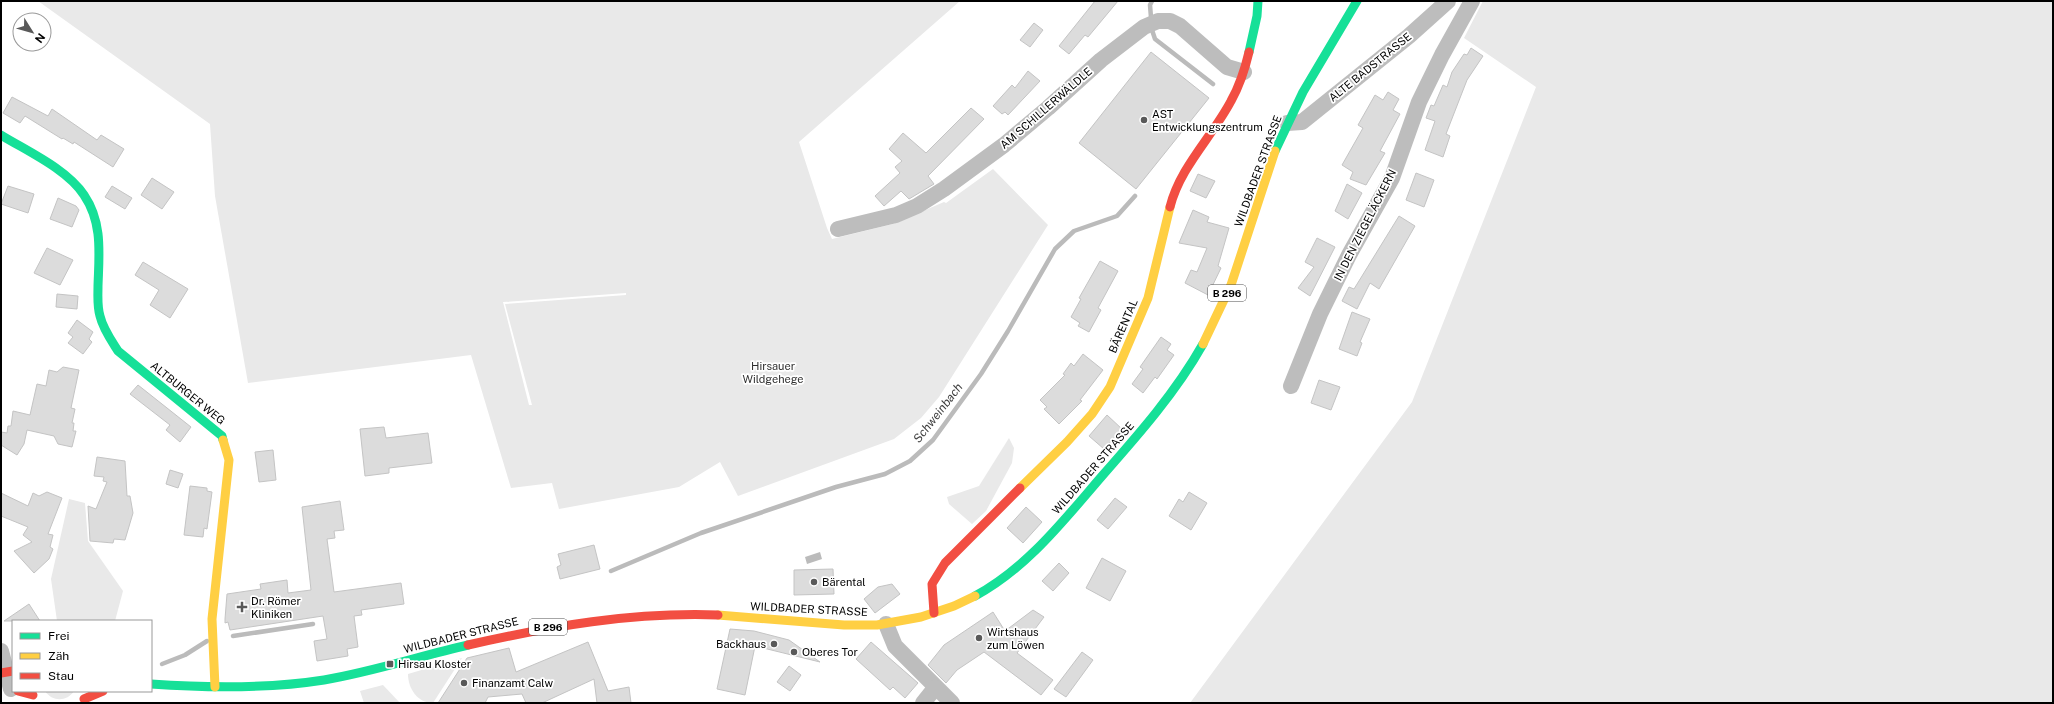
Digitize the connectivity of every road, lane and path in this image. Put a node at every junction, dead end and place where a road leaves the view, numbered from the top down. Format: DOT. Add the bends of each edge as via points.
graph roads {
  1 [pos="1258,1"];
  2 [pos="1357,1"];
  3 [pos="1448,1"];
  4 [pos="1472,1"];
  5 [pos="1244,72"];
  6 [pos="1287,123"];
  7 [pos="1,135"];
  8 [pos="838,229"];
  9 [pos="1291,386"];
  10 [pos="934,613"];
  11 [pos="886,624"];
  12 [pos="1,651"];
  13 [pos="7,672"];
  14 [pos="152,684"];
  15 [pos="215,687"];
  16 [pos="935,688"];
  17 [pos="11,689"];
  18 [pos="21,692"];
  19 [pos="100,692"];
  20 [pos="34,696"];
  21 [pos="84,698"];
  22 [pos="923,703"];
  23 [pos="952,703"];
  1 -- 5 [label="main road, BÄRENTAL"];
  2 -- 6 [label="main road, WILDBADER STRASSE / B 296" via="1326,51"];
  3 -- 6 [label="street, ALTE BADSTRASSE" via="1410,36 1302,122"];
  4 -- 9 [label="street, IN DEN ZIEGELÄCKERN" via="1419,102 1392,178 1320,314"];
  5 -- 8 [label="street, AM SCHILLERWÄLDLE" via="1227,67 1180,26 1170,22 1151,24 1101,60 1004,145 944,189 917,206 896,215"];
  5 -- 10 [label="main road, BÄRENTAL" via="1231,101 1183,174 1171,203 1148,298 1110,387 1092,414 1067,442 945,563 932,584"];
  6 -- 10 [label="main road, WILDBADER STRASSE / B 296" via="1221,309 1199,352 1172,392 1066,519 1029,556 995,584 963,602"];
  7 -- 15 [label="main road, ALTBURGER WEG" via="67,176 84,194 94,212 101,250 98,300 100,316 118,351 222,436 229,460 212,619"];
  10 -- 11 [label="main road, WILDBADER STRASSE / B 296"];
  11 -- 15 [label="main road, WILDBADER STRASSE / B 296" via="854,626 765,618 690,616 616,618 508,635 324,679 273,686"];
  11 -- 16 [label="street" via="895,646"];
  12 -- 13 [label="street"];
  13 -- 17 [label="street"];
  14 -- 15 [label="main road, WILDBADER STRASSE / B 296"];
  16 -- 22 [label="street"];
  16 -- 23 [label="street"];
  18 -- 20 [label="main road"];
  19 -- 21 [label="main road"];
}
